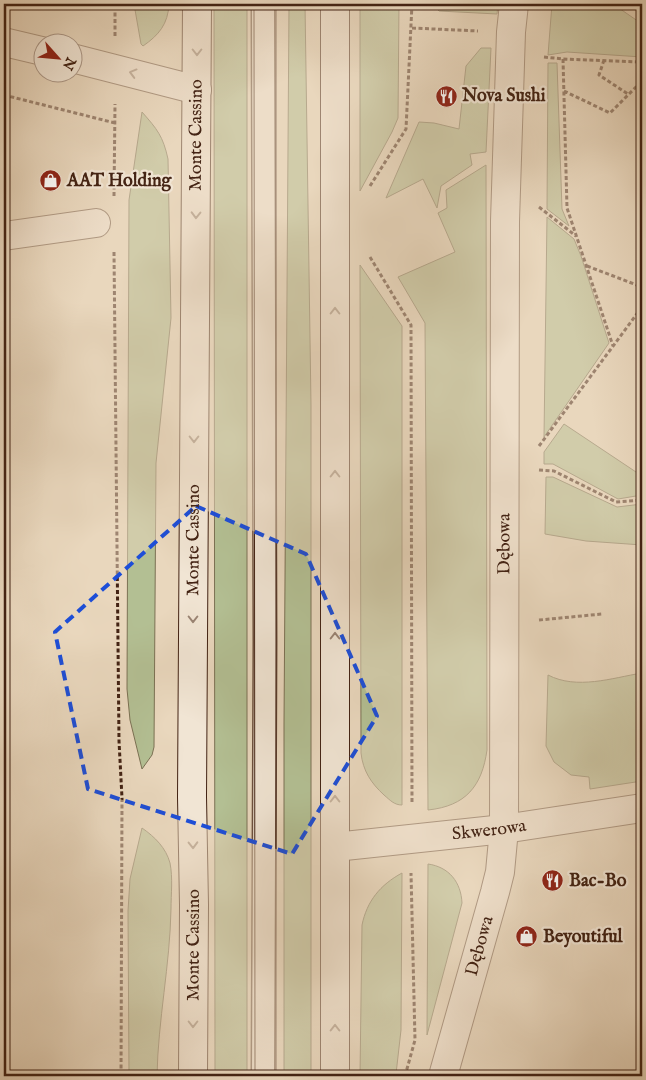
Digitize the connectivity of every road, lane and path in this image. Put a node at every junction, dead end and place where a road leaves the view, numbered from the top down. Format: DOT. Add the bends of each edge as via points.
graph roads {
  1 [pos="115,4"];
  2 [pos="197,4"];
  3 [pos="263,4"];
  4 [pos="335,4"];
  5 [pos="412,4"];
  6 [pos="514,4"];
  7 [pos="412,28"];
  8 [pos="511,32"];
  9 [pos="4,42"];
  10 [pos="32,49"];
  11 [pos="544,57"];
  12 [pos="563,59"];
  13 [pos="82,60"];
  14 [pos="604,60"];
  15 [pos="642,62"];
  16 [pos="115,68"];
  17 [pos="642,81"];
  18 [pos="197,90"];
  19 [pos="564,91"];
  20 [pos="628,94"];
  21 [pos="4,95"];
  22 [pos="115,124"];
  23 [pos="367,190"];
  24 [pos="114,203"];
  25 [pos="537,206"];
  26 [pos="96,222"];
  27 [pos="4,236"];
  28 [pos="576,236"];
  29 [pos="114,249"];
  30 [pos="369,251"];
  31 [pos="586,266"];
  32 [pos="642,287"];
  33 [pos="642,307"];
  34 [pos="613,346"];
  35 [pos="538,448"];
  36 [pos="539,470"];
  37 [pos="642,500"];
  38 [pos="602,614"];
  39 [pos="540,620"];
  40 [pos="642,808"];
  41 [pos="412,810"];
  42 [pos="504,829"];
  43 [pos="335,847"];
  44 [pos="411,867"];
  45 [pos="121,1076"];
  46 [pos="193,1076"];
  47 [pos="263,1076"];
  48 [pos="335,1076"];
  49 [pos="405,1076"];
  50 [pos="443,1076"];
  1 -- 16 [label="path"];
  2 -- 18 [label="main road, Monte Cassino, one-way"];
  3 -- 47 [label="lane"];
  43 -- 4 [label="main road, one-way"];
  5 -- 7 [label="path"];
  6 -- 8 [label="main road, Dębowa"];
  7 -- 8 [label="path"];
  7 -- 23 [label="path" via="406,129"];
  8 -- 42 [label="main road, Dębowa" via="505,221"];
  9 -- 10 [label="main road"];
  11 -- 12 [label="path"];
  12 -- 14 [label="path"];
  12 -- 19 [label="path"];
  13 -- 16 [label="main road"];
  14 -- 15 [label="path"];
  14 -- 20 [label="path" via="599,75"];
  18 -- 16 [label="main road, one-way"];
  16 -- 22 [label="path"];
  17 -- 20 [label="path"];
  18 -- 46 [label="main road, Monte Cassino, one-way"];
  19 -- 20 [label="path" via="610,113"];
  19 -- 28 [label="path" via="567,208"];
  21 -- 22 [label="path"];
  22 -- 24 [label="path"];
  25 -- 28 [label="path"];
  26 -- 27 [label="main road"];
  28 -- 31 [label="path"];
  29 -- 45 [label="path" via="122,798"];
  30 -- 41 [label="path" via="412,325"];
  31 -- 32 [label="path"];
  31 -- 34 [label="path"];
  33 -- 34 [label="path"];
  34 -- 35 [label="path"];
  36 -- 37 [label="path" via="554,471 616,502"];
  38 -- 39 [label="path"];
  40 -- 42 [label="main road, Skwerowa"];
  42 -- 43 [label="main road, Skwerowa"];
  42 -- 50 [label="main road, Dębowa" via="500,872"];
  48 -- 43 [label="main road, one-way"];
  44 -- 49 [label="path" via="415,1040"];
}
